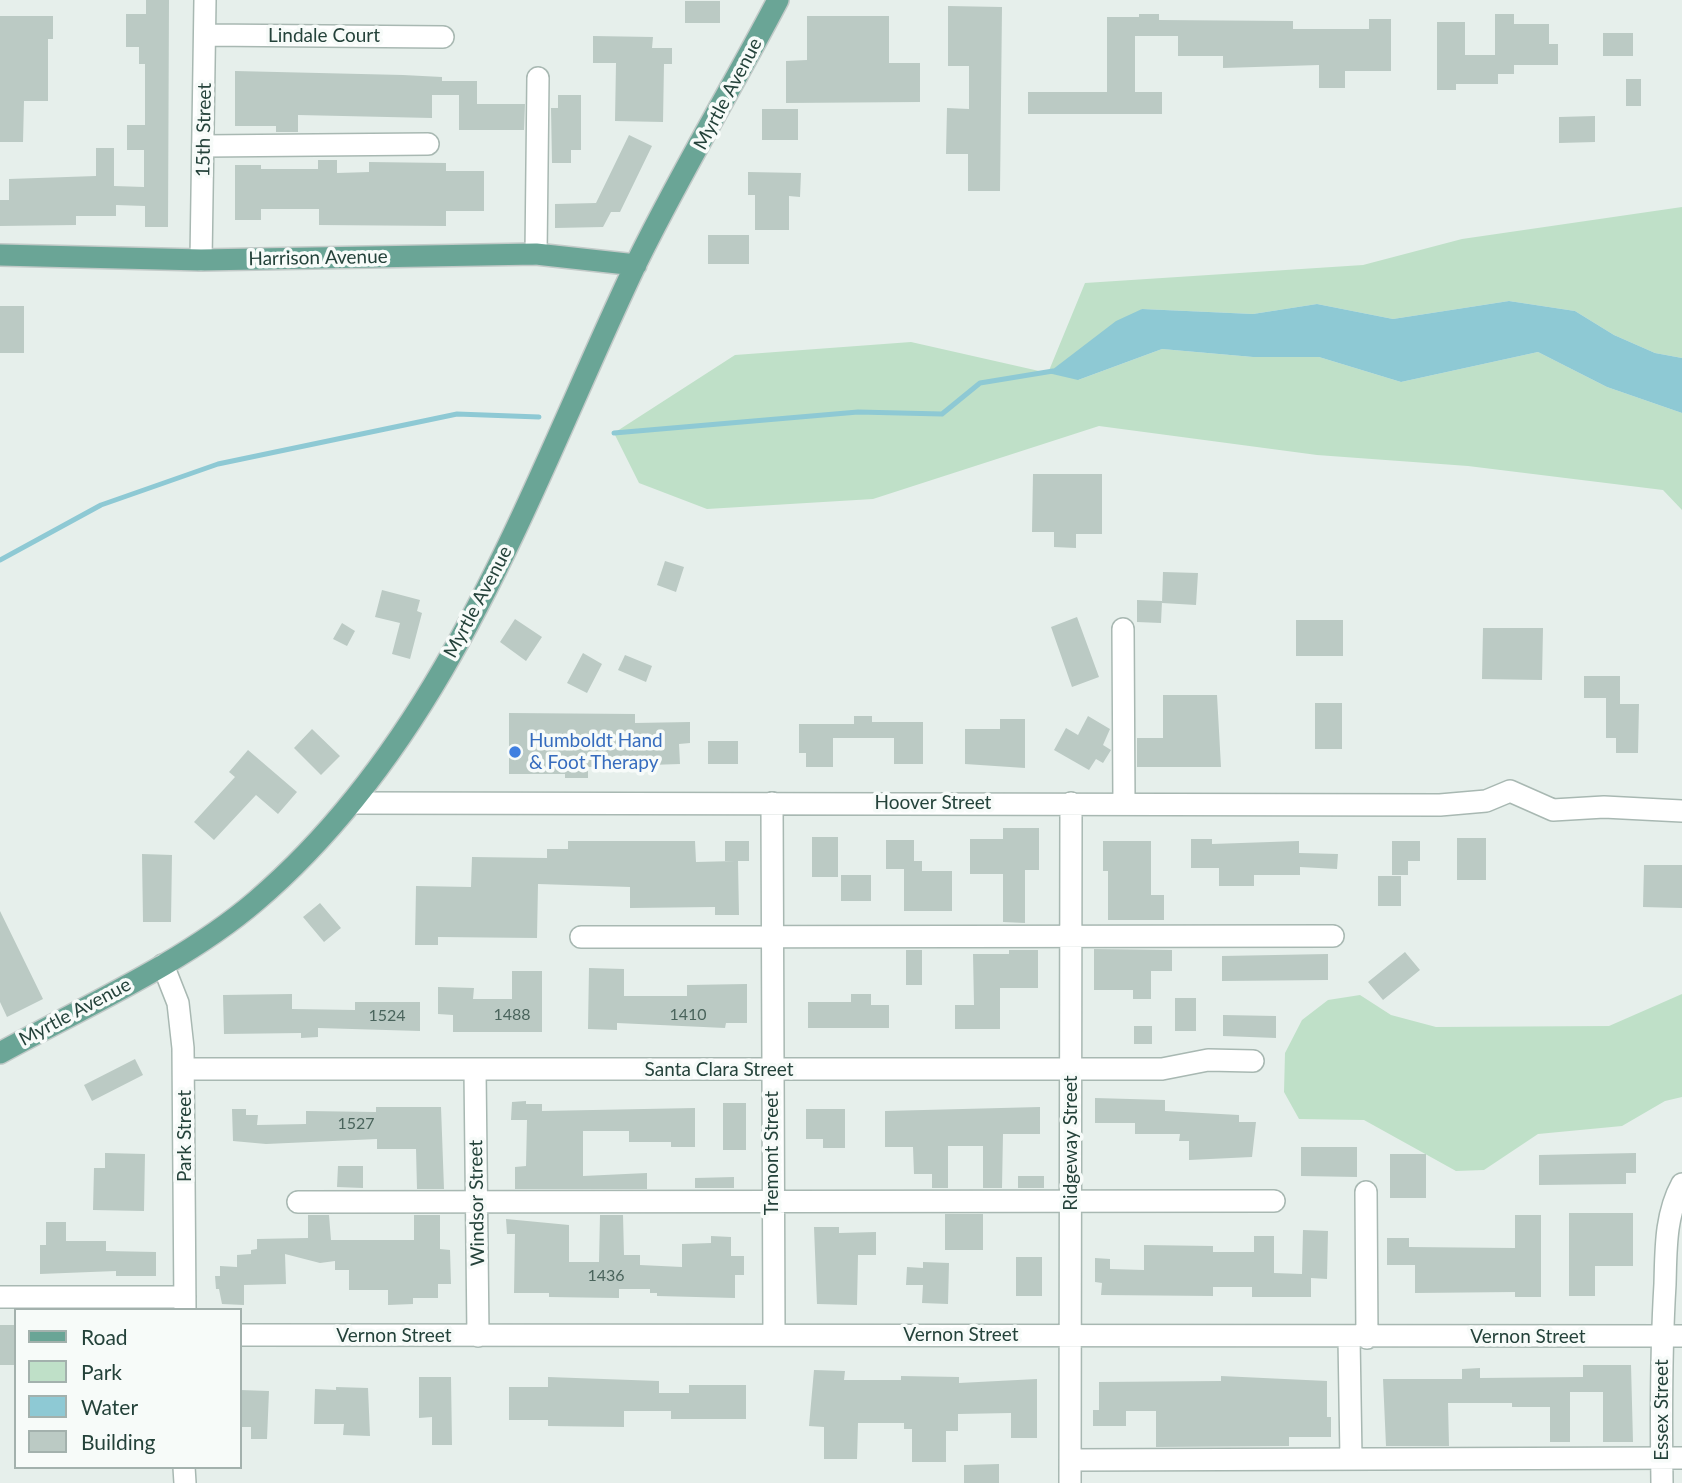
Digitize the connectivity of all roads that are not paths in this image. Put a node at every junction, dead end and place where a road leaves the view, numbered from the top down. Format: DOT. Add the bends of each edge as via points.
graph roads {
  1 [pos="205,0"];
  2 [pos="778,0"];
  3 [pos="205,35"];
  4 [pos="443,37"];
  5 [pos="538,78"];
  6 [pos="428,144"];
  7 [pos="204,146"];
  8 [pos="536,254"];
  9 [pos="0,255"];
  10 [pos="201,260"];
  11 [pos="636,265"];
  12 [pos="1123,629"];
  13 [pos="353,803"];
  14 [pos="772,803"];
  15 [pos="1071,803"];
  16 [pos="1124,803"];
  17 [pos="1682,811"];
  18 [pos="1682,826"];
  19 [pos="1071,936"];
  20 [pos="1333,936"];
  21 [pos="581,937"];
  22 [pos="772,937"];
  23 [pos="163,965"];
  24 [pos="0,1053"];
  25 [pos="1253,1061"];
  26 [pos="184,1069"];
  27 [pos="1072,1069"];
  28 [pos="475,1070"];
  29 [pos="772,1070"];
  30 [pos="1682,1184"];
  31 [pos="1366,1192"];
  32 [pos="1274,1201"];
  33 [pos="298,1202"];
  34 [pos="1072,1202"];
  35 [pos="477,1203"];
  36 [pos="772,1203"];
  37 [pos="0,1297"];
  38 [pos="185,1303"];
  39 [pos="242,1335"];
  40 [pos="774,1335"];
  41 [pos="1072,1335"];
  42 [pos="478,1336"];
  43 [pos="1672,1336"];
  44 [pos="1358,1338"];
  45 [pos="1351,1458"];
  46 [pos="1672,1458"];
  47 [pos="1070,1460"];
  48 [pos="1070,1483"];
  49 [pos="1662,1483"];
  1 -- 3 [label="street, 15th Street"];
  2 -- 11 [label="main road, Myrtle Avenue"];
  3 -- 4 [label="street, Lindale Court"];
  3 -- 7 [label="street, 15th Street"];
  5 -- 8 [label="street"];
  6 -- 7 [label="street"];
  7 -- 10 [label="street, 15th Street"];
  8 -- 10 [label="main road, Harrison Avenue"];
  8 -- 11 [label="main road, Harrison Avenue"];
  9 -- 10 [label="main road, Harrison Avenue"];
  11 -- 13 [label="main road, Myrtle Avenue" via="491,586 418,710"];
  12 -- 16 [label="street"];
  13 -- 14 [label="street, Hoover Street"];
  13 -- 23 [label="main road, Myrtle Avenue" via="253,904"];
  14 -- 15 [label="street, Hoover Street"];
  14 -- 22 [label="street, Tremont Street"];
  15 -- 16 [label="street, Hoover Street"];
  15 -- 19 [label="street, Ridgeway Street"];
  16 -- 17 [label="street, Hoover Street" via="1459,804 1486,801 1510,791 1553,810"];
  17 -- 18 [label="street"];
  19 -- 20 [label="street"];
  19 -- 22 [label="street"];
  19 -- 27 [label="street, Ridgeway Street"];
  21 -- 22 [label="street"];
  22 -- 29 [label="street, Tremont Street"];
  23 -- 24 [label="main road, Myrtle Avenue"];
  23 -- 26 [label="street, Park Street" via="177,1003"];
  25 -- 27 [label="street, Santa Clara Street" via="1208,1060 1162,1069"];
  26 -- 28 [label="street, Santa Clara Street"];
  26 -- 38 [label="street, Park Street"];
  27 -- 29 [label="street, Santa Clara Street"];
  27 -- 34 [label="street, Ridgeway Street"];
  28 -- 29 [label="street, Santa Clara Street"];
  28 -- 35 [label="street, Windsor Street"];
  29 -- 36 [label="street, Tremont Street"];
  30 -- 43 [label="street, Essex Street" via="1672,1202 1667,1238"];
  31 -- 44 [label="street"];
  32 -- 34 [label="street"];
  33 -- 35 [label="street"];
  34 -- 36 [label="street"];
  34 -- 41 [label="street, Ridgeway Street"];
  35 -- 36 [label="street"];
  35 -- 42 [label="street, Windsor Street"];
  36 -- 40 [label="street, Tremont Street"];
  37 -- 38 [label="street"];
  39 -- 42 [label="street, Vernon Street"];
  40 -- 41 [label="street, Vernon Street"];
  40 -- 42 [label="street, Vernon Street"];
  41 -- 44 [label="street, Vernon Street"];
  41 -- 47 [label="street, Ridgeway Street"];
  43 -- 44 [label="street, Vernon Street"];
  43 -- 46 [label="street, Essex Street"];
  44 -- 45 [label="street"];
  45 -- 46 [label="street"];
  45 -- 47 [label="street"];
  46 -- 49 [label="street, Essex Street"];
  47 -- 48 [label="street, Ridgeway Street"];
}
